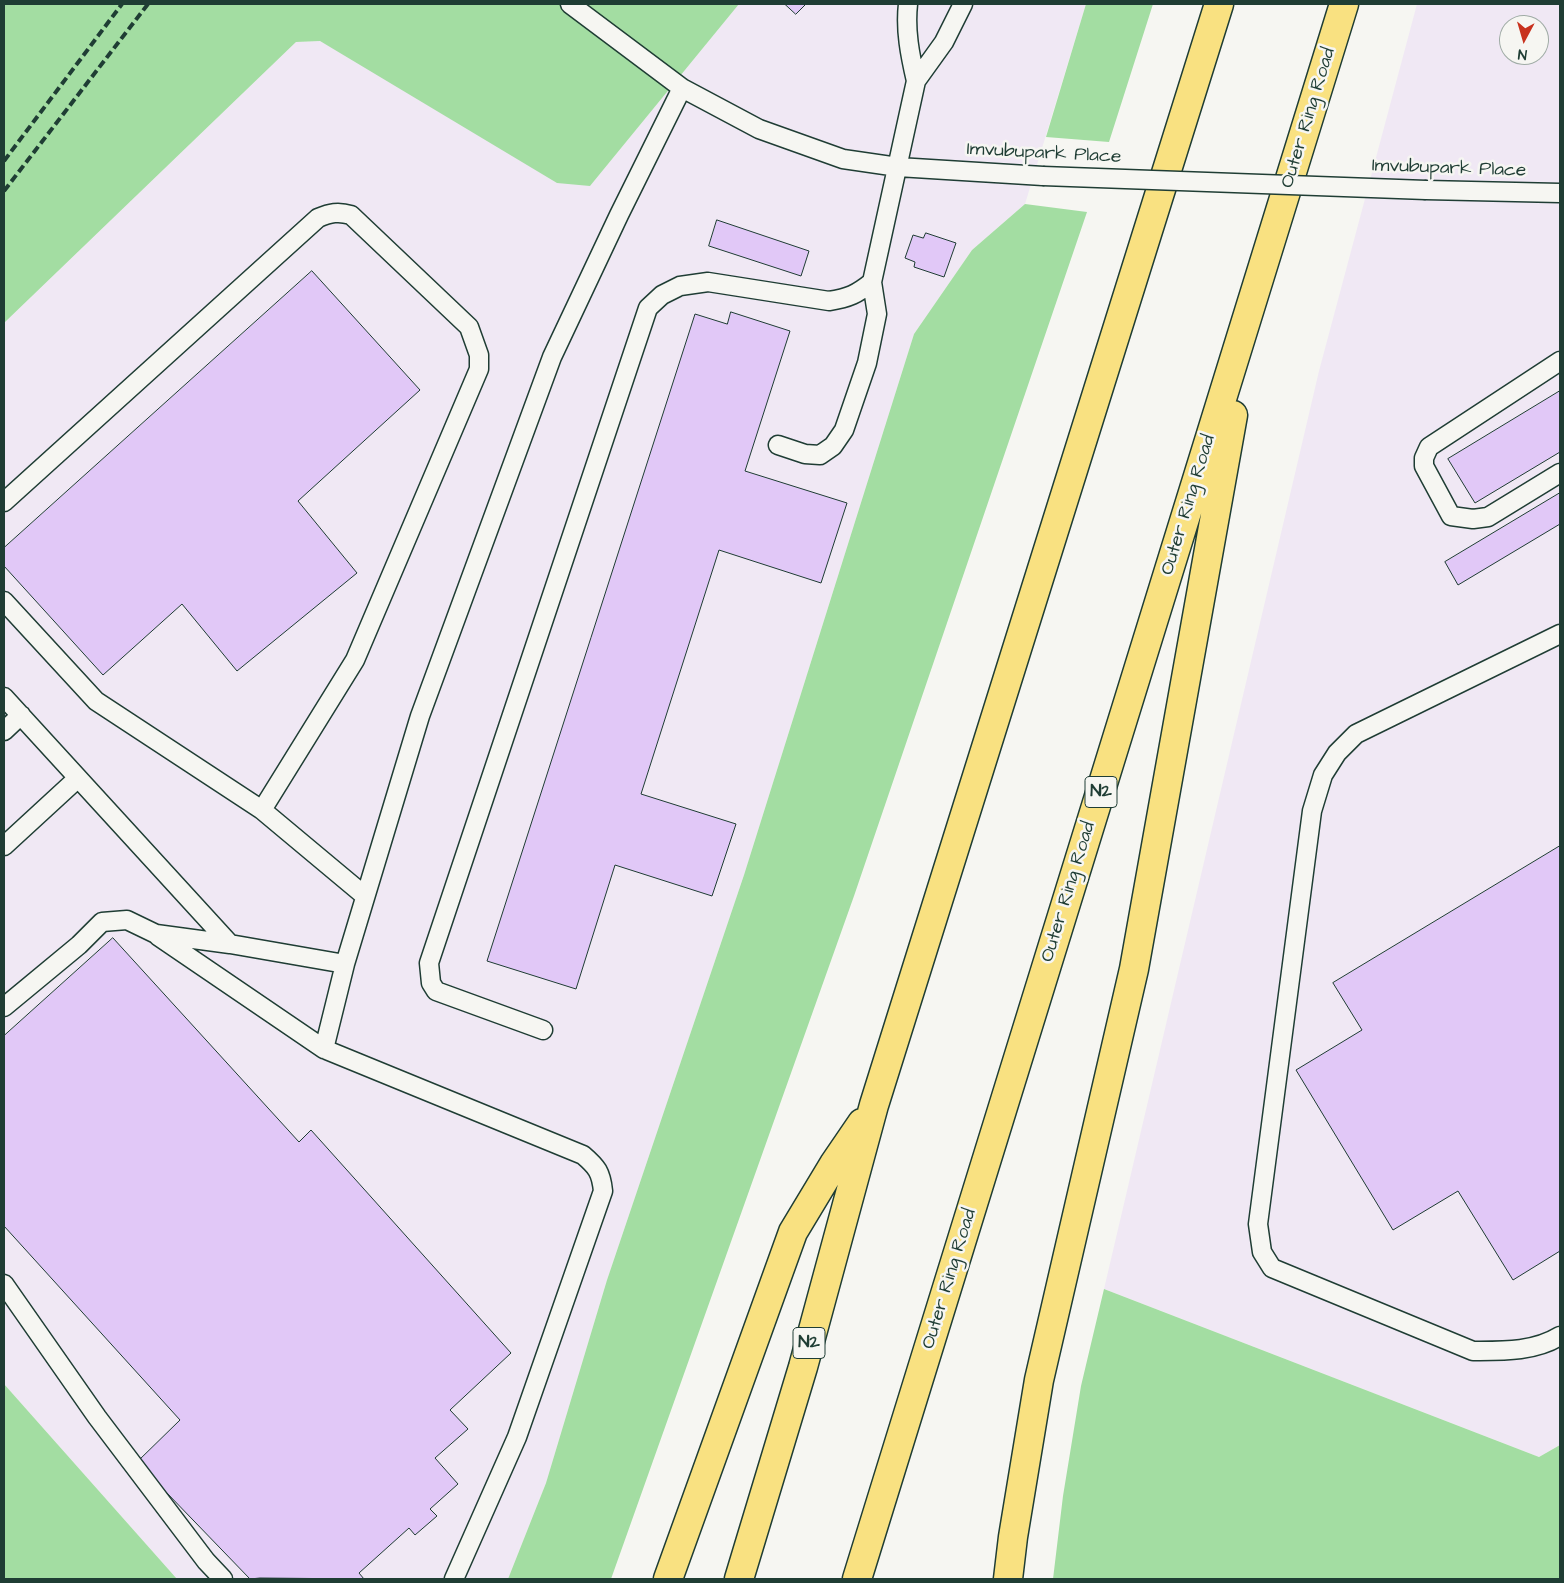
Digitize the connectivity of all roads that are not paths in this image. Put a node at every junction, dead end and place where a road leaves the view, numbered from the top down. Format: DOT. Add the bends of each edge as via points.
graph roads {
  1 [pos="570,4"];
  2 [pos="908,4"];
  3 [pos="963,4"];
  4 [pos="1220,4"];
  5 [pos="1344,4"];
  6 [pos="916,81"];
  7 [pos="682,88"];
  8 [pos="898,167"];
  9 [pos="1560,193"];
  10 [pos="872,282"];
  11 [pos="1253,298"];
  12 [pos="1560,361"];
  13 [pos="778,446"];
  14 [pos="1560,473"];
  15 [pos="4,502"];
  16 [pos="4,601"];
  17 [pos="1560,634"];
  18 [pos="4,697"];
  19 [pos="21,715"];
  20 [pos="4,731"];
  21 [pos="78,778"];
  22 [pos="262,810"];
  23 [pos="4,846"];
  24 [pos="365,896"];
  25 [pos="156,934"];
  26 [pos="230,944"];
  27 [pos="345,964"];
  28 [pos="4,1007"];
  29 [pos="544,1030"];
  30 [pos="324,1049"];
  31 [pos="874,1105"];
  32 [pos="4,1284"];
  33 [pos="1560,1336"];
  34 [pos="223,1579"];
  35 [pos="454,1579"];
  36 [pos="668,1579"];
  37 [pos="740,1579"];
  38 [pos="857,1579"];
  39 [pos="1008,1579"];
  1 -- 7 [label="lane, Imvubupark Place"];
  2 -- 6 [label="lane" via="909,48"];
  3 -- 6 [label="lane" via="944,42"];
  4 -- 31 [label="highway, N2"];
  5 -- 11 [label="highway, Outer Ring Road / N2"];
  6 -- 8 [label="lane"];
  7 -- 8 [label="lane, Imvubupark Place" via="759,129 843,159"];
  7 -- 24 [label="lane" via="552,357 420,716"];
  8 -- 9 [label="lane, Imvubupark Place, bridge" via="1043,176"];
  8 -- 10 [label="lane"];
  10 -- 13 [label="lane" via="875,324 867,363 844,430 834,446 820,454 805,454"];
  10 -- 29 [label="lane" via="845,299 829,301 708,282 680,286 662,295 648,308 429,963 431,983 436,991"];
  11 -- 38 [label="highway, Outer Ring Road / N2"];
  11 -- 39 [label="highway" via="1134,969 1038,1380"];
  12 -- 14 [label="lane" via="1429,447 1424,458 1424,466 1451,516 1463,519 1488,517"];
  15 -- 22 [label="lane" via="318,218 328,214 340,212 351,215 469,327 480,355 480,370 355,660"];
  16 -- 22 [label="lane" via="96,701"];
  17 -- 33 [label="lane" via="1356,734 1336,753 1323,775 1312,810 1258,1224 1262,1252 1272,1268 1473,1351 1530,1348"];
  18 -- 19 [label="lane"];
  19 -- 20 [label="lane"];
  19 -- 21 [label="lane"];
  21 -- 23 [label="lane"];
  21 -- 26 [label="lane"];
  22 -- 24 [label="lane"];
  24 -- 27 [label="lane"];
  25 -- 26 [label="lane"];
  25 -- 28 [label="lane" via="127,920 102,922"];
  25 -- 30 [label="lane"];
  26 -- 27 [label="lane"];
  27 -- 30 [label="lane"];
  30 -- 35 [label="lane" via="583,1155 596,1165 601,1176 603,1191 517,1437"];
  31 -- 36 [label="highway" via="793,1232"];
  31 -- 37 [label="highway, N2" via="803,1367"];
  32 -- 34 [label="lane" via="97,1417"];
}
